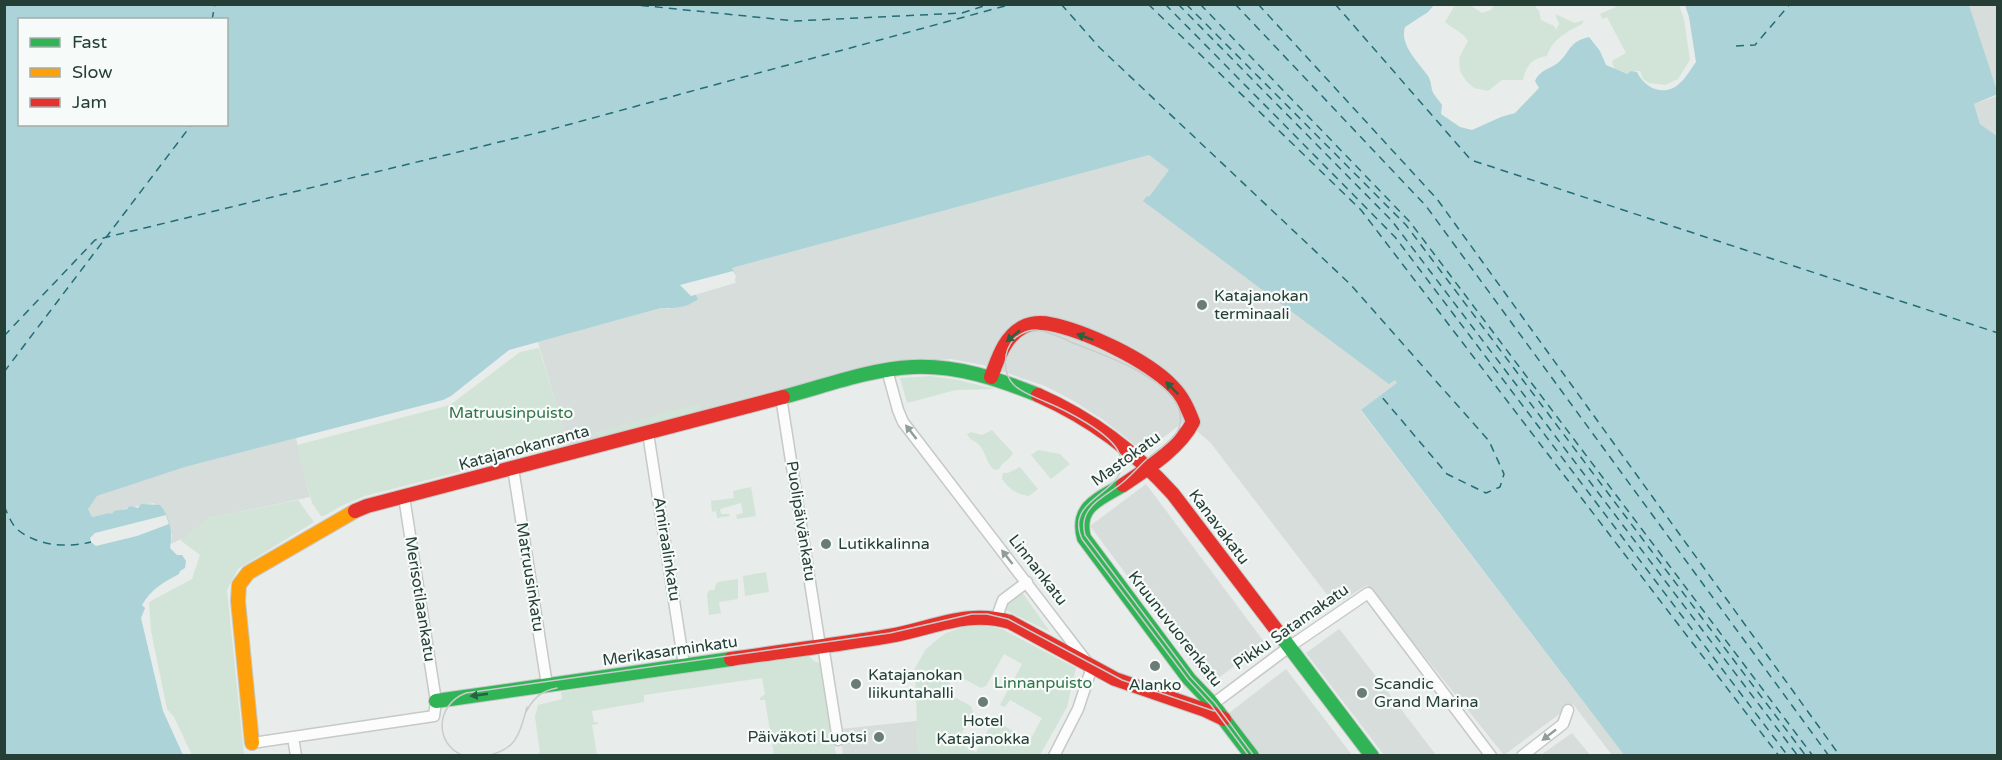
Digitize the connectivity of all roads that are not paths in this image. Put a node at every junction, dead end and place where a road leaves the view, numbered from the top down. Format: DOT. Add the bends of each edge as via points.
graph roads {
  1 [pos="887,370"];
  2 [pos="991,377"];
  3 [pos="782,397"];
  4 [pos="648,433"];
  5 [pos="1148,466"];
  6 [pos="513,468"];
  7 [pos="404,497"];
  8 [pos="1082,520"];
  9 [pos="1027,582"];
  10 [pos="999,611"];
  11 [pos="821,646"];
  12 [pos="1289,647"];
  13 [pos="684,665"];
  14 [pos="1090,665"];
  15 [pos="547,685"];
  16 [pos="436,701"];
  17 [pos="1209,707"];
  18 [pos="1568,710"];
  19 [pos="293,738"];
  20 [pos="838,740"];
  21 [pos="252,743"];
  22 [pos="296,756"];
  23 [pos="1054,756"];
  24 [pos="1252,756"];
  25 [pos="1372,756"];
  26 [pos="1491,756"];
  27 [pos="1522,756"];
  1 -- 2 [label="street, Katajanokanranta" via="936,367"];
  1 -- 3 [label="street, Katajanokanranta"];
  9 -- 1 [label="street, Linnankatu, one-way" via="903,422"];
  2 -- 5 [label="street, Kanavakatu" via="1082,415"];
  5 -- 2 [label="street, Mastokatu, one-way" via="1180,440 1192,426 1192,415 1177,393 1138,359 1039,322 1008,338"];
  3 -- 4 [label="street, Katajanokanranta"];
  3 -- 11 [label="street, Puolipäivänkatu"];
  4 -- 6 [label="street, Katajanokanranta"];
  4 -- 13 [label="street, Amiraalinkatu"];
  5 -- 8 [label="street, Mastokatu" via="1119,489 1110,491 1086,511"];
  5 -- 12 [label="street, Kanavakatu"];
  6 -- 7 [label="street, Katajanokanranta"];
  6 -- 15 [label="street, Matruusinkatu"];
  7 -- 16 [label="street, Merisotilaankatu"];
  7 -- 21 [label="street, Katajanokanranta" via="347,514 242,580 238,601"];
  8 -- 17 [label="street, Kruunuvuorenkatu" via="1081,531 1089,547"];
  9 -- 10 [label="street" via="1003,600"];
  9 -- 14 [label="street, Linnankatu"];
  11 -- 13 [label="street, Merikasarminkatu"];
  11 -- 14 [label="street, Merikasarminkatu" via="908,633 964,617 987,616 1010,622"];
  11 -- 20 [label="street, Puolipäivänkatu"];
  12 -- 17 [label="street, Pikku Satamakatu"];
  12 -- 25 [label="street, Kanavakatu"];
  12 -- 26 [label="street, Pikku Satamakatu" via="1368,593"];
  13 -- 15 [label="street, Merikasarminkatu"];
  14 -- 17 [label="street, Linnankatu" via="1135,688"];
  14 -- 23 [label="street" via="1078,709"];
  15 -- 16 [label="street, Merikasarminkatu, one-way"];
  16 -- 19 [label="street" via="434,716"];
  17 -- 24 [label="street, Kruunuvuorenkatu" via="1224,719"];
  18 -- 27 [label="street, one-way" via="1563,724"];
  19 -- 21 [label="street"];
  19 -- 22 [label="street"];
}
